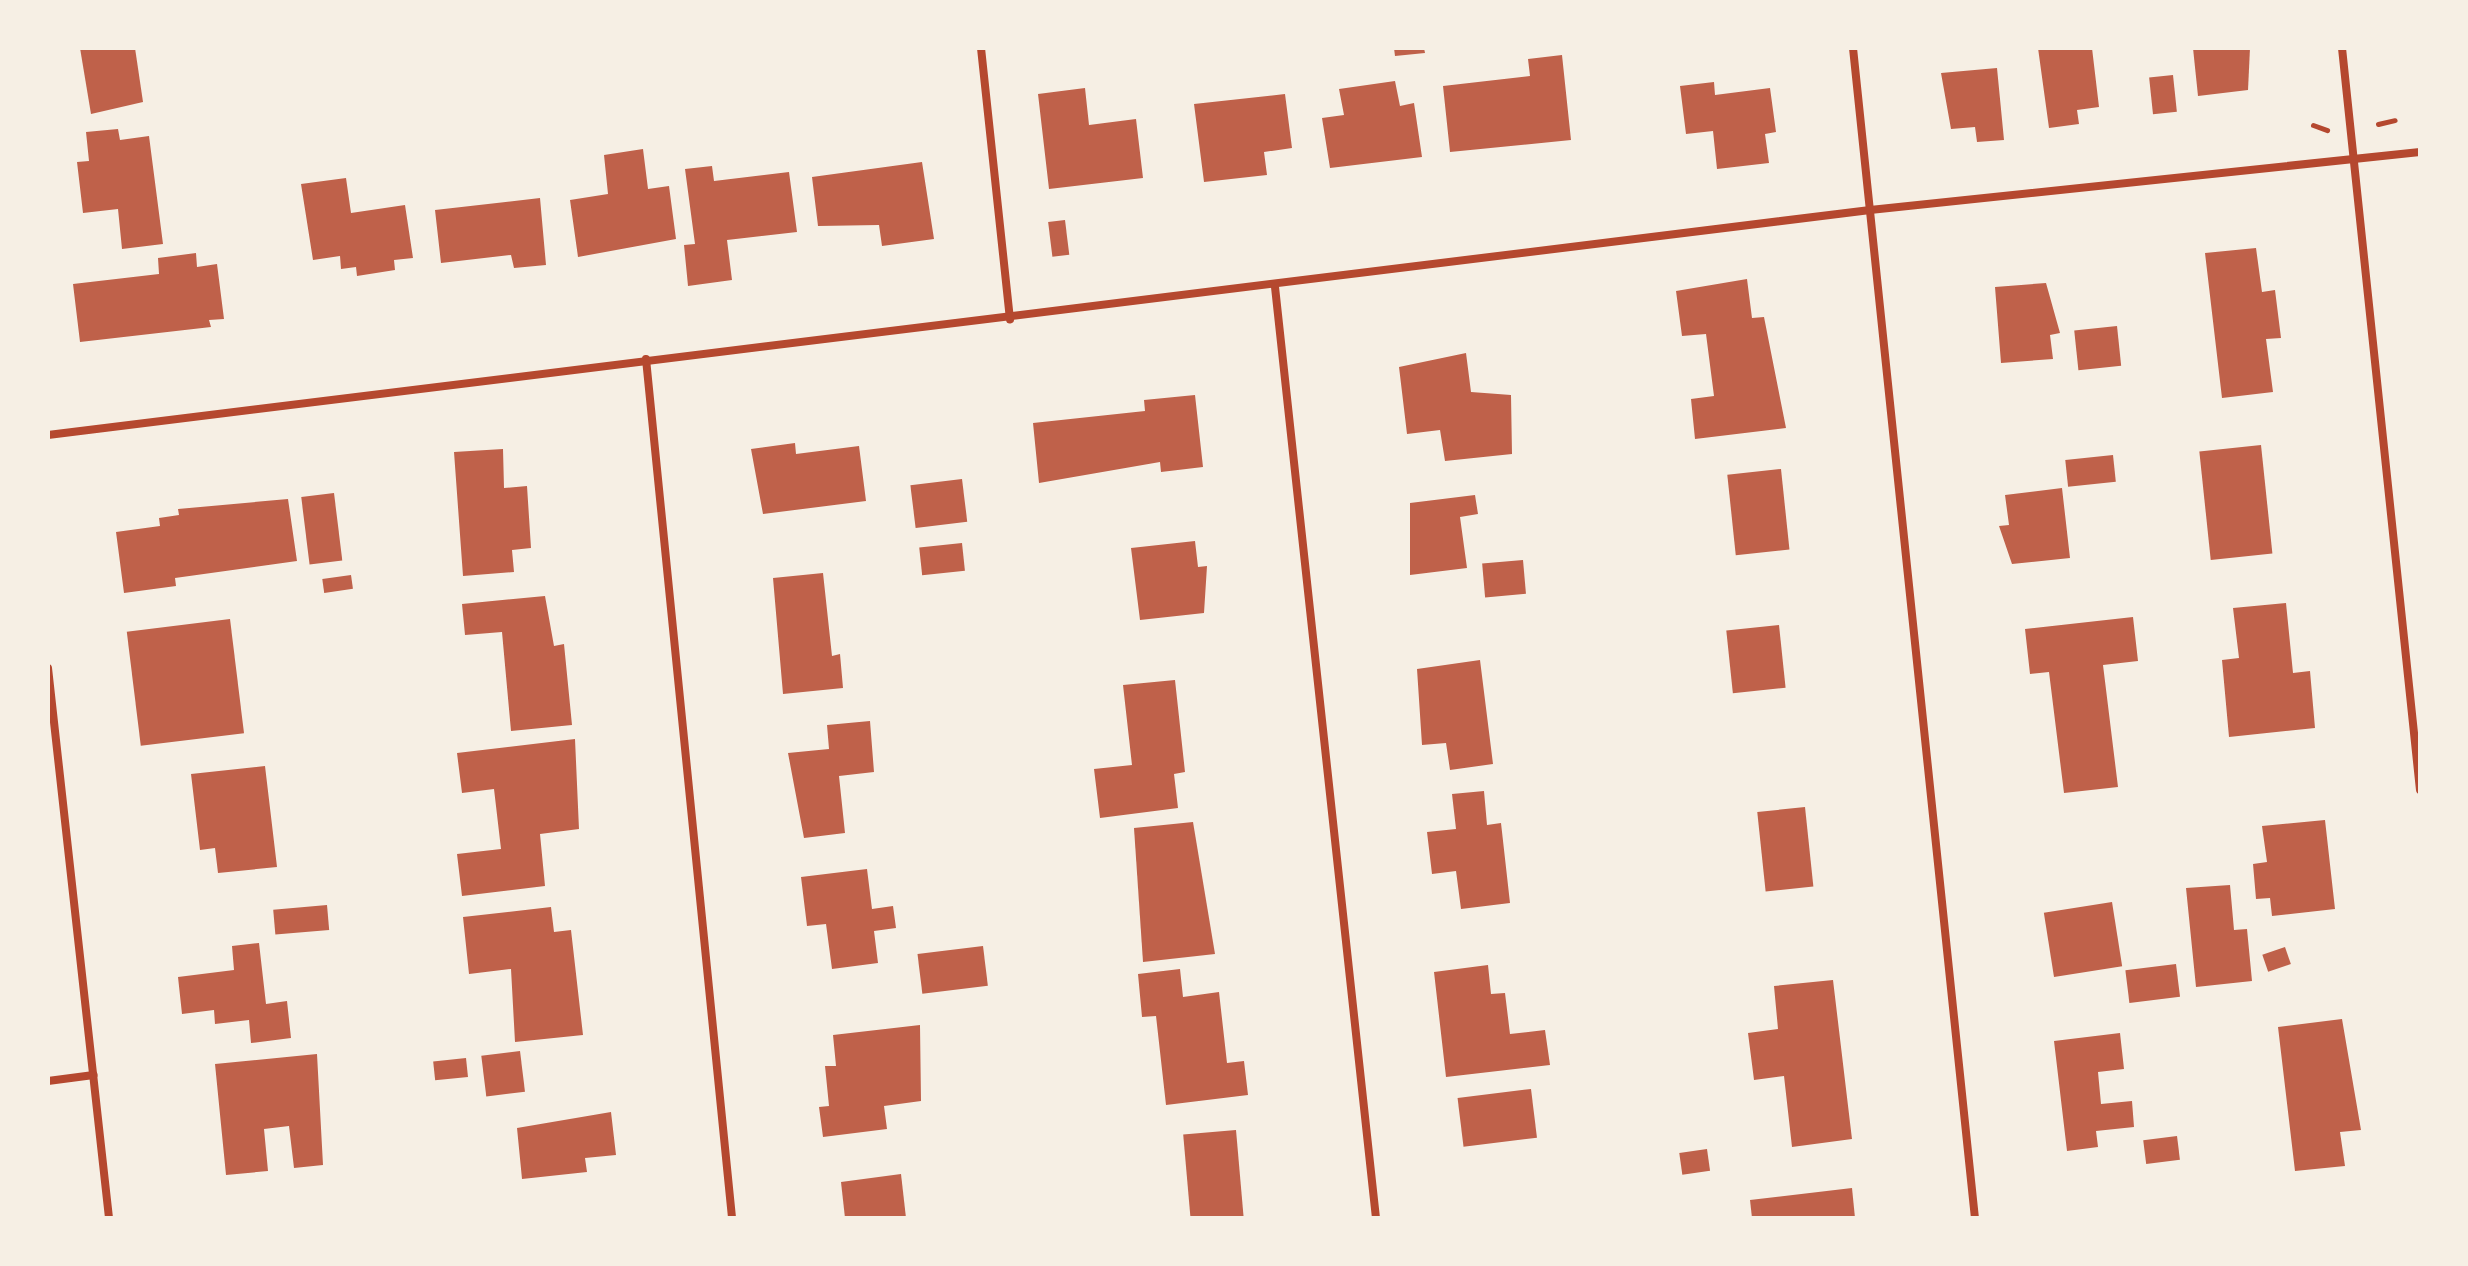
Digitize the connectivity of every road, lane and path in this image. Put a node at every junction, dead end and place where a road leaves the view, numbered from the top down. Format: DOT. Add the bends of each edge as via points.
graph roads {
  1 [pos="981,48"];
  2 [pos="1853,48"];
  3 [pos="2342,48"];
  4 [pos="2395,120"];
  5 [pos="2378,124"];
  6 [pos="2313,125"];
  7 [pos="2328,131"];
  8 [pos="2420,152"];
  9 [pos="2354,161"];
  10 [pos="1870,210"];
  11 [pos="1275,287"];
  12 [pos="1010,319"];
  13 [pos="646,359"];
  14 [pos="48,435"];
  15 [pos="48,668"];
  16 [pos="2420,790"];
  17 [pos="94,1075"];
  18 [pos="48,1081"];
  19 [pos="109,1218"];
  20 [pos="732,1218"];
  21 [pos="1376,1218"];
  22 [pos="1975,1218"];
  1 -- 12 [label="street"];
  2 -- 10 [label="street"];
  3 -- 9 [label="street"];
  4 -- 5 [label="path"];
  6 -- 7 [label="path"];
  8 -- 9 [label="street"];
  9 -- 10 [label="street"];
  9 -- 16 [label="street"];
  10 -- 11 [label="street"];
  10 -- 22 [label="street"];
  11 -- 12 [label="street"];
  11 -- 21 [label="street"];
  12 -- 13 [label="street"];
  13 -- 14 [label="street"];
  13 -- 20 [label="street"];
  15 -- 17 [label="street"];
  17 -- 18 [label="street"];
  17 -- 19 [label="street"];
}
